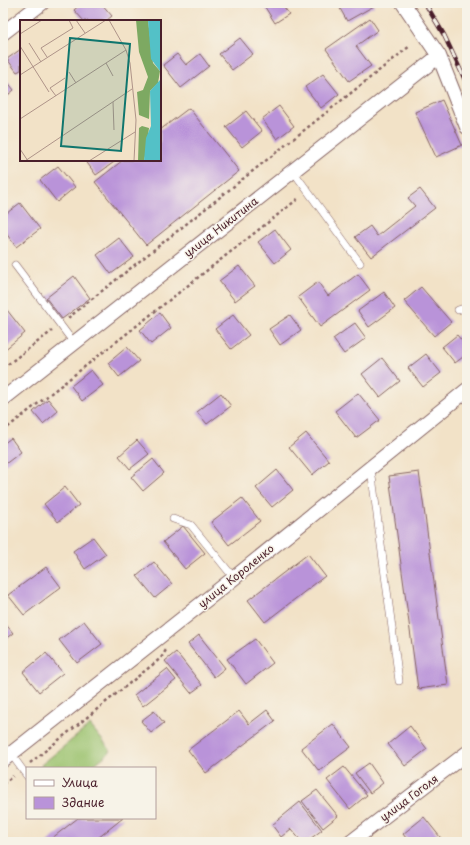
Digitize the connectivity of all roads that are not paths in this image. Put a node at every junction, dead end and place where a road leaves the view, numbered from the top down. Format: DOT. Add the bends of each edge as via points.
graph roads {
  1 [pos="42,3"];
  2 [pos="403,3"];
  3 [pos="3,33"];
  4 [pos="439,56"];
  5 [pos="467,127"];
  6 [pos="293,171"];
  7 [pos="360,263"];
  8 [pos="15,265"];
  9 [pos="467,308"];
  10 [pos="458,310"];
  11 [pos="74,343"];
  12 [pos="467,390"];
  13 [pos="3,399"];
  14 [pos="371,469"];
  15 [pos="173,519"];
  16 [pos="234,578"];
  17 [pos="399,681"];
  18 [pos="467,753"];
  19 [pos="7,757"];
  20 [pos="26,775"];
  21 [pos="351,842"];
  1 -- 3 [label="street"];
  2 -- 4 [label="street"];
  4 -- 5 [label="street"];
  4 -- 6 [label="street, улица Никитина"];
  6 -- 7 [label="lane"];
  6 -- 11 [label="street, улица Никитина"];
  8 -- 11 [label="lane"];
  9 -- 10 [label="lane"];
  11 -- 13 [label="street, улица Никитина"];
  12 -- 14 [label="street, улица Короленко"];
  14 -- 16 [label="street, улица Короленко"];
  14 -- 17 [label="lane"];
  15 -- 16 [label="lane" via="191,525"];
  16 -- 19 [label="street, улица Короленко"];
  18 -- 21 [label="street, улица Гоголя"];
  19 -- 20 [label="lane"];
}
